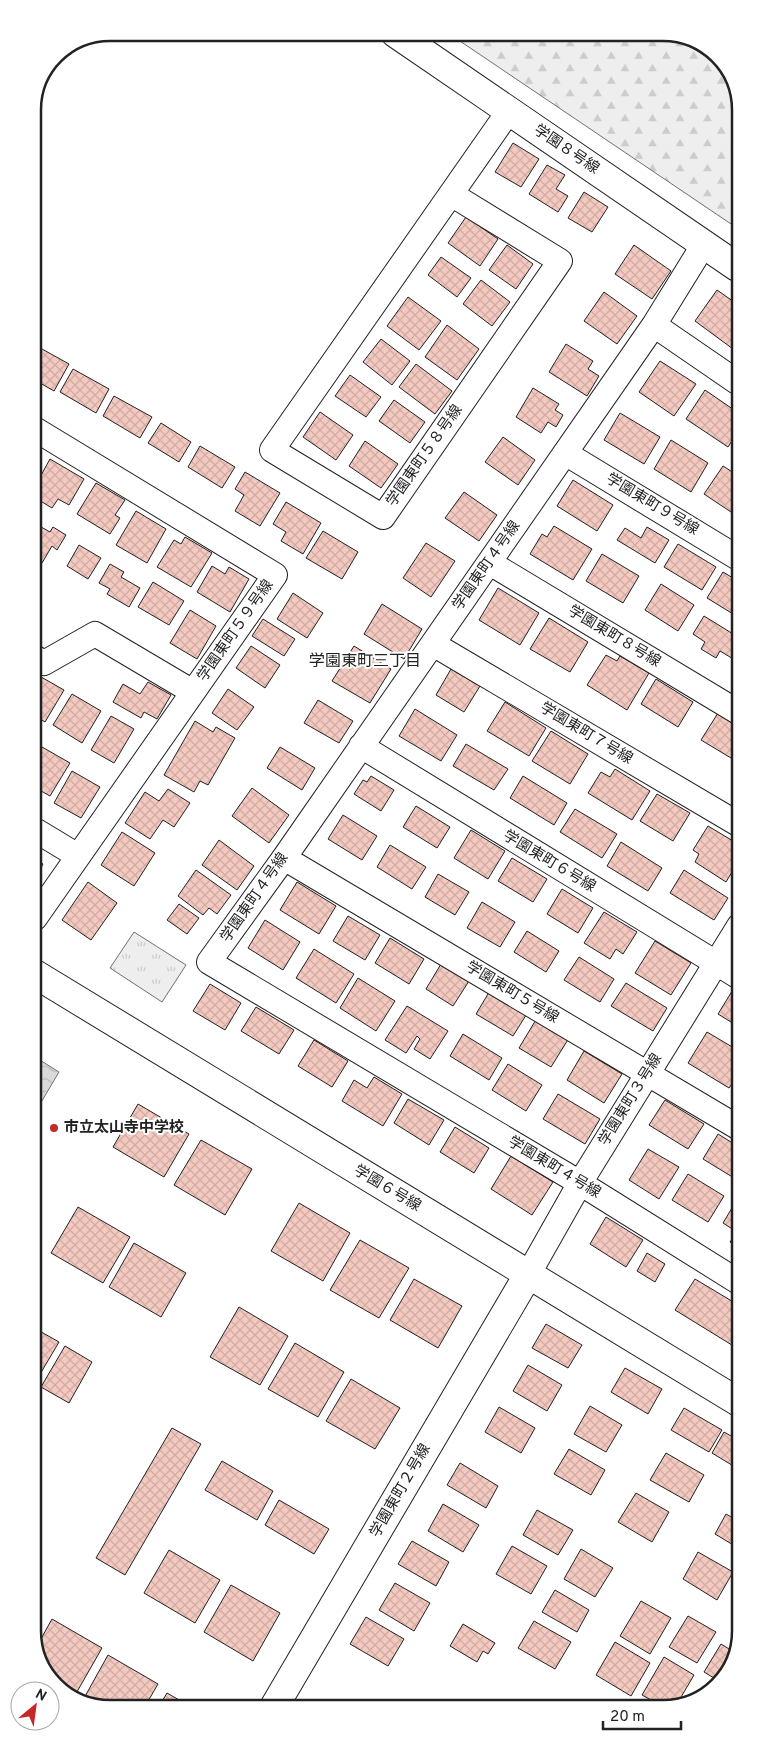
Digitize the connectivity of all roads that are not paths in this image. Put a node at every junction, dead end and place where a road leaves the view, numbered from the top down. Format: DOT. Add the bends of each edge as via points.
graph roads {
  1 [pos="408,41"];
  2 [pos="509,111"];
  3 [pos="451,194"];
  4 [pos="704,244"];
  5 [pos="732,264"];
  6 [pos="654,325"];
  7 [pos="732,379"];
  8 [pos="41,432"];
  9 [pos="566,453"];
  10 [pos="732,554"];
  11 [pos="490,563"];
  12 [pos="433,644"];
  13 [pos="41,660"];
  14 [pos="193,692"];
  15 [pos="732,708"];
  16 [pos="360,746"];
  17 [pos="732,820"];
  18 [pos="41,834"];
  19 [pos="78,856"];
  20 [pos="284,858"];
  21 [pos="41,909"];
  22 [pos="732,937"];
  23 [pos="716,963"];
  24 [pos="732,973"];
  25 [pos="41,978"];
  26 [pos="648,1073"];
  27 [pos="732,1124"];
  28 [pos="580,1183"];
  29 [pos="528,1275"];
  30 [pos="732,1278"];
  31 [pos="732,1398"];
  32 [pos="278,1700"];
  1 -- 2 [label="street, 学園８号線"];
  2 -- 3 [label="street, 学園東町５８号線"];
  2 -- 4 [label="street, 学園８号線"];
  3 -- 3 [label="street, 学園東町５８号線" via="272,450 383,517 560,261"];
  4 -- 5 [label="street, 学園８号線"];
  4 -- 6 [label="street, 学園東町４号線"];
  6 -- 7 [label="street"];
  6 -- 9 [label="street, 学園東町４号線"];
  8 -- 14 [label="street, 学園東町５９号線" via="275,575"];
  9 -- 10 [label="street, 学園東町９号線"];
  9 -- 11 [label="street, 学園東町４号線"];
  11 -- 12 [label="street, 学園東町４号線"];
  11 -- 15 [label="street, 学園東町８号線"];
  12 -- 16 [label="street, 学園東町４号線"];
  12 -- 17 [label="street, 学園東町７号線"];
  13 -- 14 [label="street" via="44,662 95,634"];
  14 -- 19 [label="street, 学園東町５９号線"];
  16 -- 20 [label="street, 学園東町４号線"];
  16 -- 23 [label="street, 学園東町６号線"];
  18 -- 19 [label="street"];
  19 -- 21 [label="street, 学園東町５９号線"];
  20 -- 26 [label="street, 学園東町５号線"];
  20 -- 28 [label="street, 学園東町４号線" via="209,962"];
  22 -- 23 [label="street, 学園東町３号線"];
  23 -- 24 [label="street, 学園東町６号線"];
  23 -- 26 [label="street, 学園東町３号線"];
  25 -- 29 [label="street, 学園６号線"];
  26 -- 27 [label="street, 学園東町５号線"];
  26 -- 28 [label="street, 学園東町３号線"];
  28 -- 29 [label="street, 学園東町３号線"];
  28 -- 30 [label="street, 学園東町４号線"];
  29 -- 31 [label="street, 学園６号線"];
  29 -- 32 [label="street, 学園東町２号線"];
}
